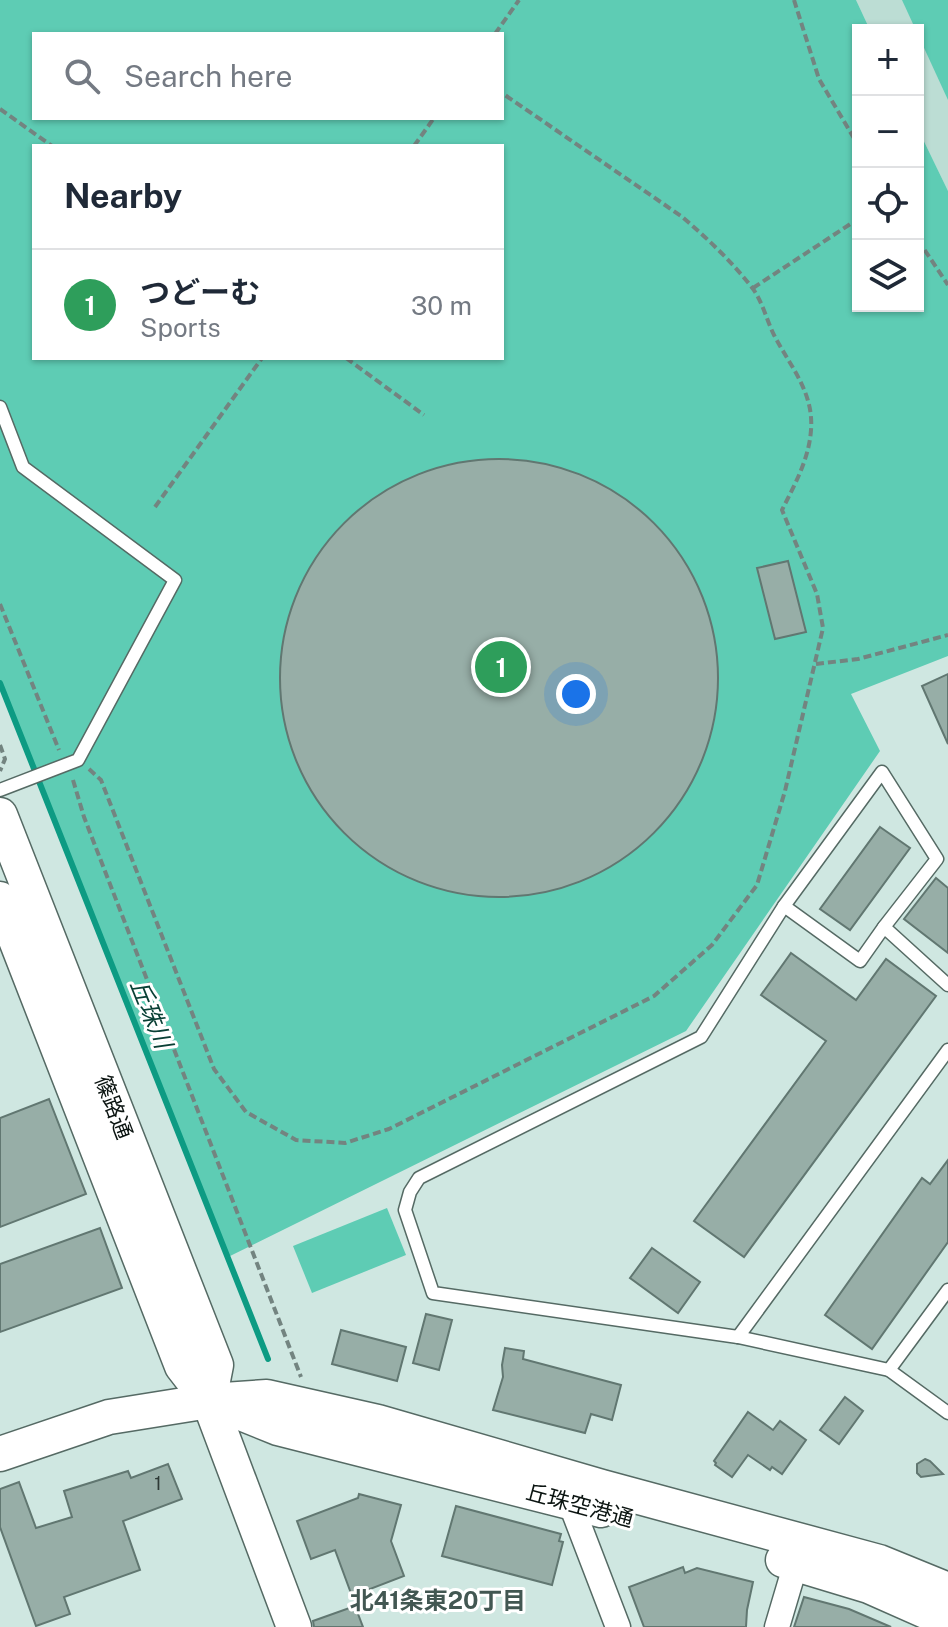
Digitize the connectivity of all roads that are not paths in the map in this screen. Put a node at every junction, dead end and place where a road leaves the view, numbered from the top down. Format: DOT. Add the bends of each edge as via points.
graph roads {
  1 [pos="0,407"];
  2 [pos="4,797"];
  3 [pos="0,899"];
  4 [pos="784,906"];
  5 [pos="884,927"];
  6 [pos="948,985"];
  7 [pos="948,1050"];
  8 [pos="948,1290"];
  9 [pos="738,1337"];
  10 [pos="889,1370"];
  11 [pos="209,1401"];
  12 [pos="948,1413"];
  13 [pos="0,1454"];
  14 [pos="575,1491"];
  15 [pos="796,1563"];
  16 [pos="948,1590"];
  17 [pos="948,1621"];
  18 [pos="294,1627"];
  19 [pos="618,1627"];
  20 [pos="777,1627"];
  1 -- 2 [label="lane" via="23,467 175,580 78,760"];
  2 -- 11 [label="street, 篠路通" via="216,1365"];
  3 -- 11 [label="street, 篠路通" via="182,1366"];
  4 -- 5 [label="lane" via="860,961"];
  4 -- 5 [label="lane" via="882,772 937,859"];
  4 -- 9 [label="lane" via="701,1037 419,1178 405,1210 433,1293"];
  5 -- 6 [label="lane"];
  7 -- 9 [label="lane"];
  8 -- 10 [label="lane"];
  9 -- 10 [label="lane"];
  10 -- 12 [label="lane"];
  11 -- 13 [label="street, 丘珠空港通" via="109,1417"];
  11 -- 14 [label="street, 丘珠空港通" via="267,1397 378,1422"];
  11 -- 18 [label="street, 篠路通"];
  14 -- 15 [label="street, 丘珠空港通"];
  14 -- 16 [label="street, 丘珠空港通" via="879,1562"];
  14 -- 19 [label="street"];
  15 -- 17 [label="street, 丘珠空港通" via="869,1586"];
  15 -- 20 [label="street"];
}
